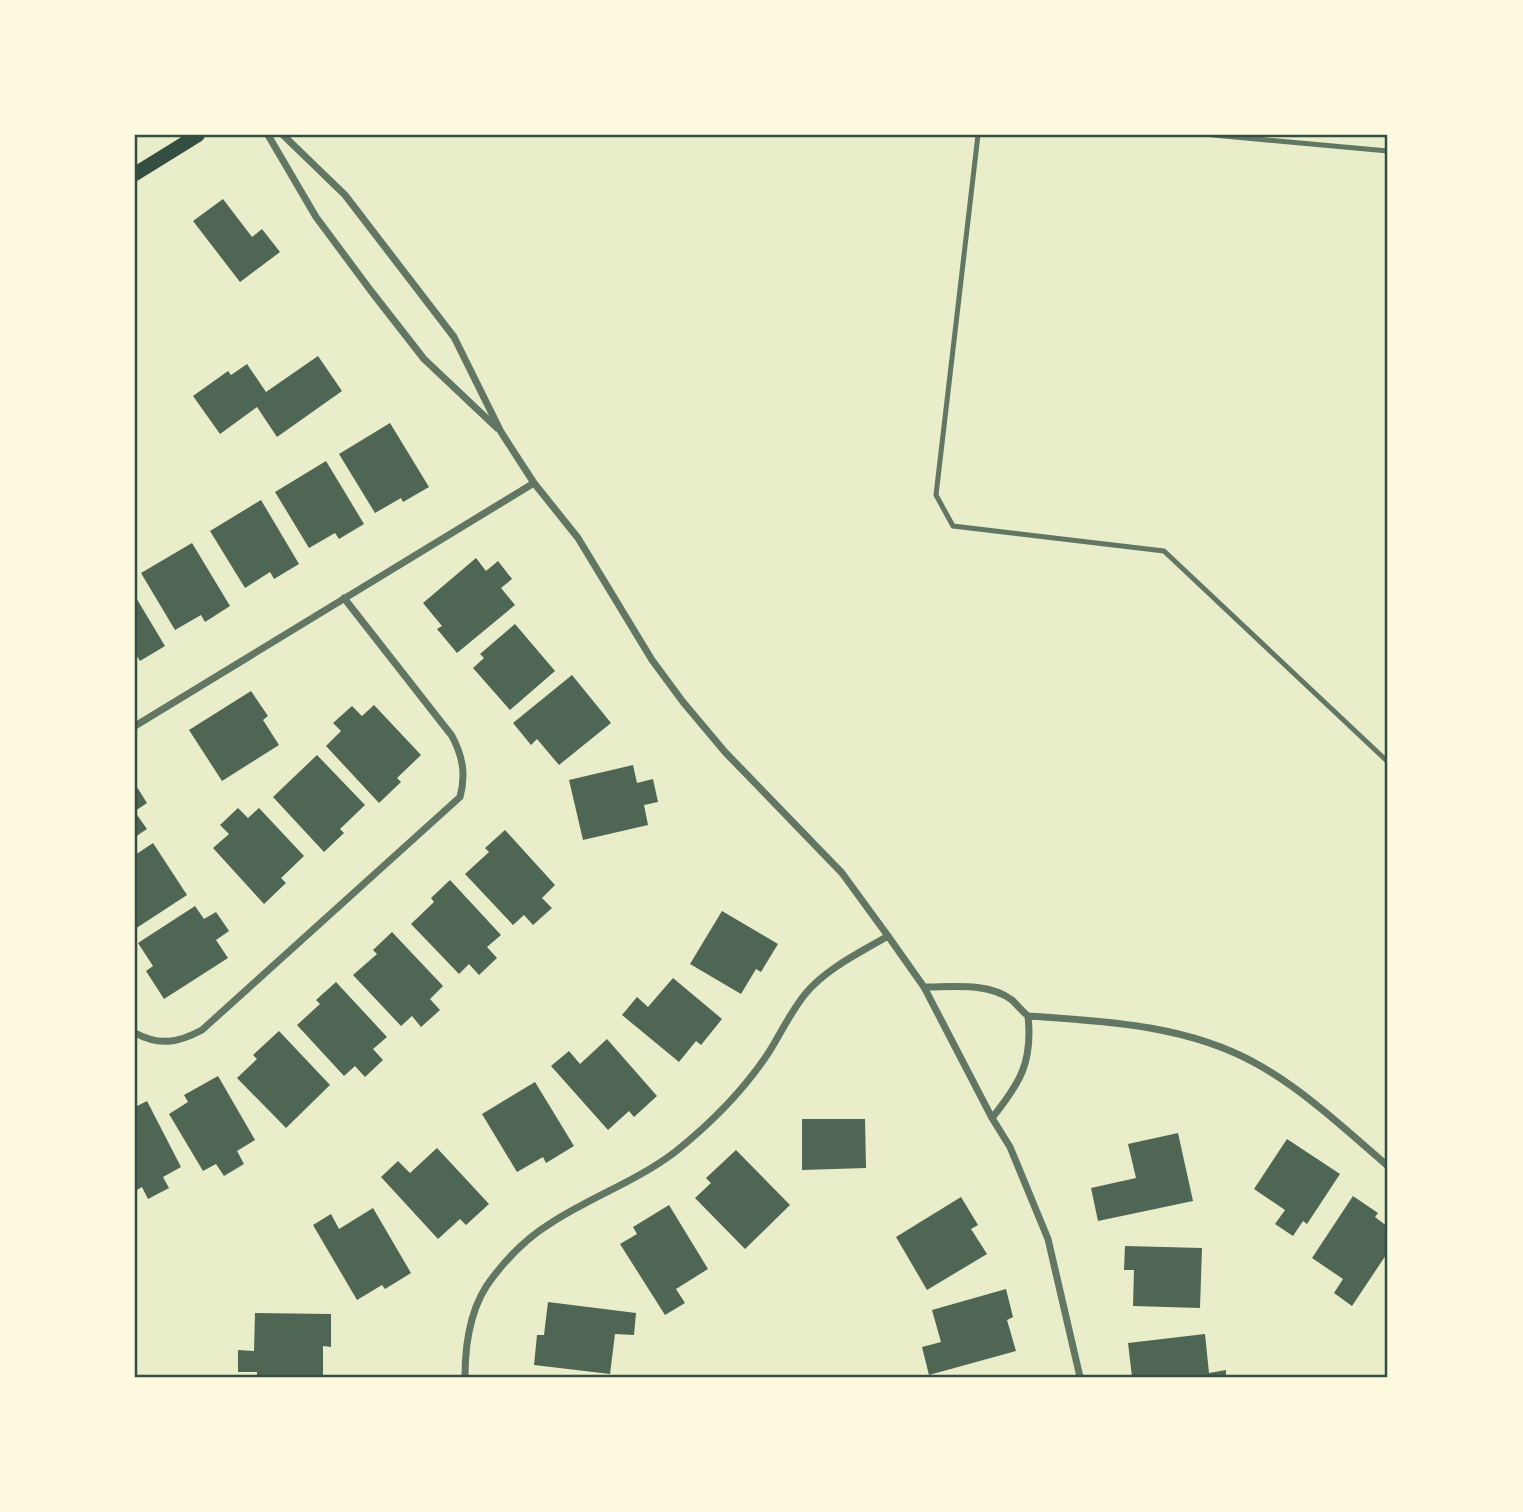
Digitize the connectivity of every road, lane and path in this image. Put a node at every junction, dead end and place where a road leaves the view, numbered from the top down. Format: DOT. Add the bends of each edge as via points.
graph roads {
  1 [pos="198,135"];
  2 [pos="268,135"];
  3 [pos="283,135"];
  4 [pos="978,135"];
  5 [pos="1213,135"];
  6 [pos="1388,151"];
  7 [pos="135,174"];
  8 [pos="501,432"];
  9 [pos="534,483"];
  10 [pos="344,598"];
  11 [pos="135,726"];
  12 [pos="1388,762"];
  13 [pos="888,936"];
  14 [pos="924,987"];
  15 [pos="1028,1016"];
  16 [pos="135,1033"];
  17 [pos="992,1118"];
  18 [pos="1388,1166"];
  19 [pos="465,1377"];
  20 [pos="1080,1377"];
  1 -- 7 [label="main road"];
  2 -- 8 [label="street" via="316,217 370,291 424,359"];
  3 -- 8 [label="street" via="345,195 454,337"];
  4 -- 12 [label="lane" via="936,495 953,526 1164,551"];
  5 -- 6 [label="lane"];
  8 -- 9 [label="street"];
  9 -- 10 [label="street"];
  9 -- 13 [label="street" via="578,538 683,702 842,873"];
  10 -- 11 [label="street"];
  10 -- 16 [label="street" via="452,736 463,765 460,797 202,1030 167,1043"];
  13 -- 14 [label="street"];
  13 -- 19 [label="street" via="837,967 807,992 768,1054 707,1126 663,1160 551,1223 517,1248 490,1279 474,1313 465,1349"];
  14 -- 15 [label="street" via="987,989 1010,999"];
  14 -- 17 [label="street"];
  15 -- 17 [label="street" via="1026,1063 1013,1092"];
  15 -- 18 [label="street" via="1110,1021 1206,1042 1291,1085"];
  17 -- 20 [label="street" via="1010,1147 1048,1239"];
}
